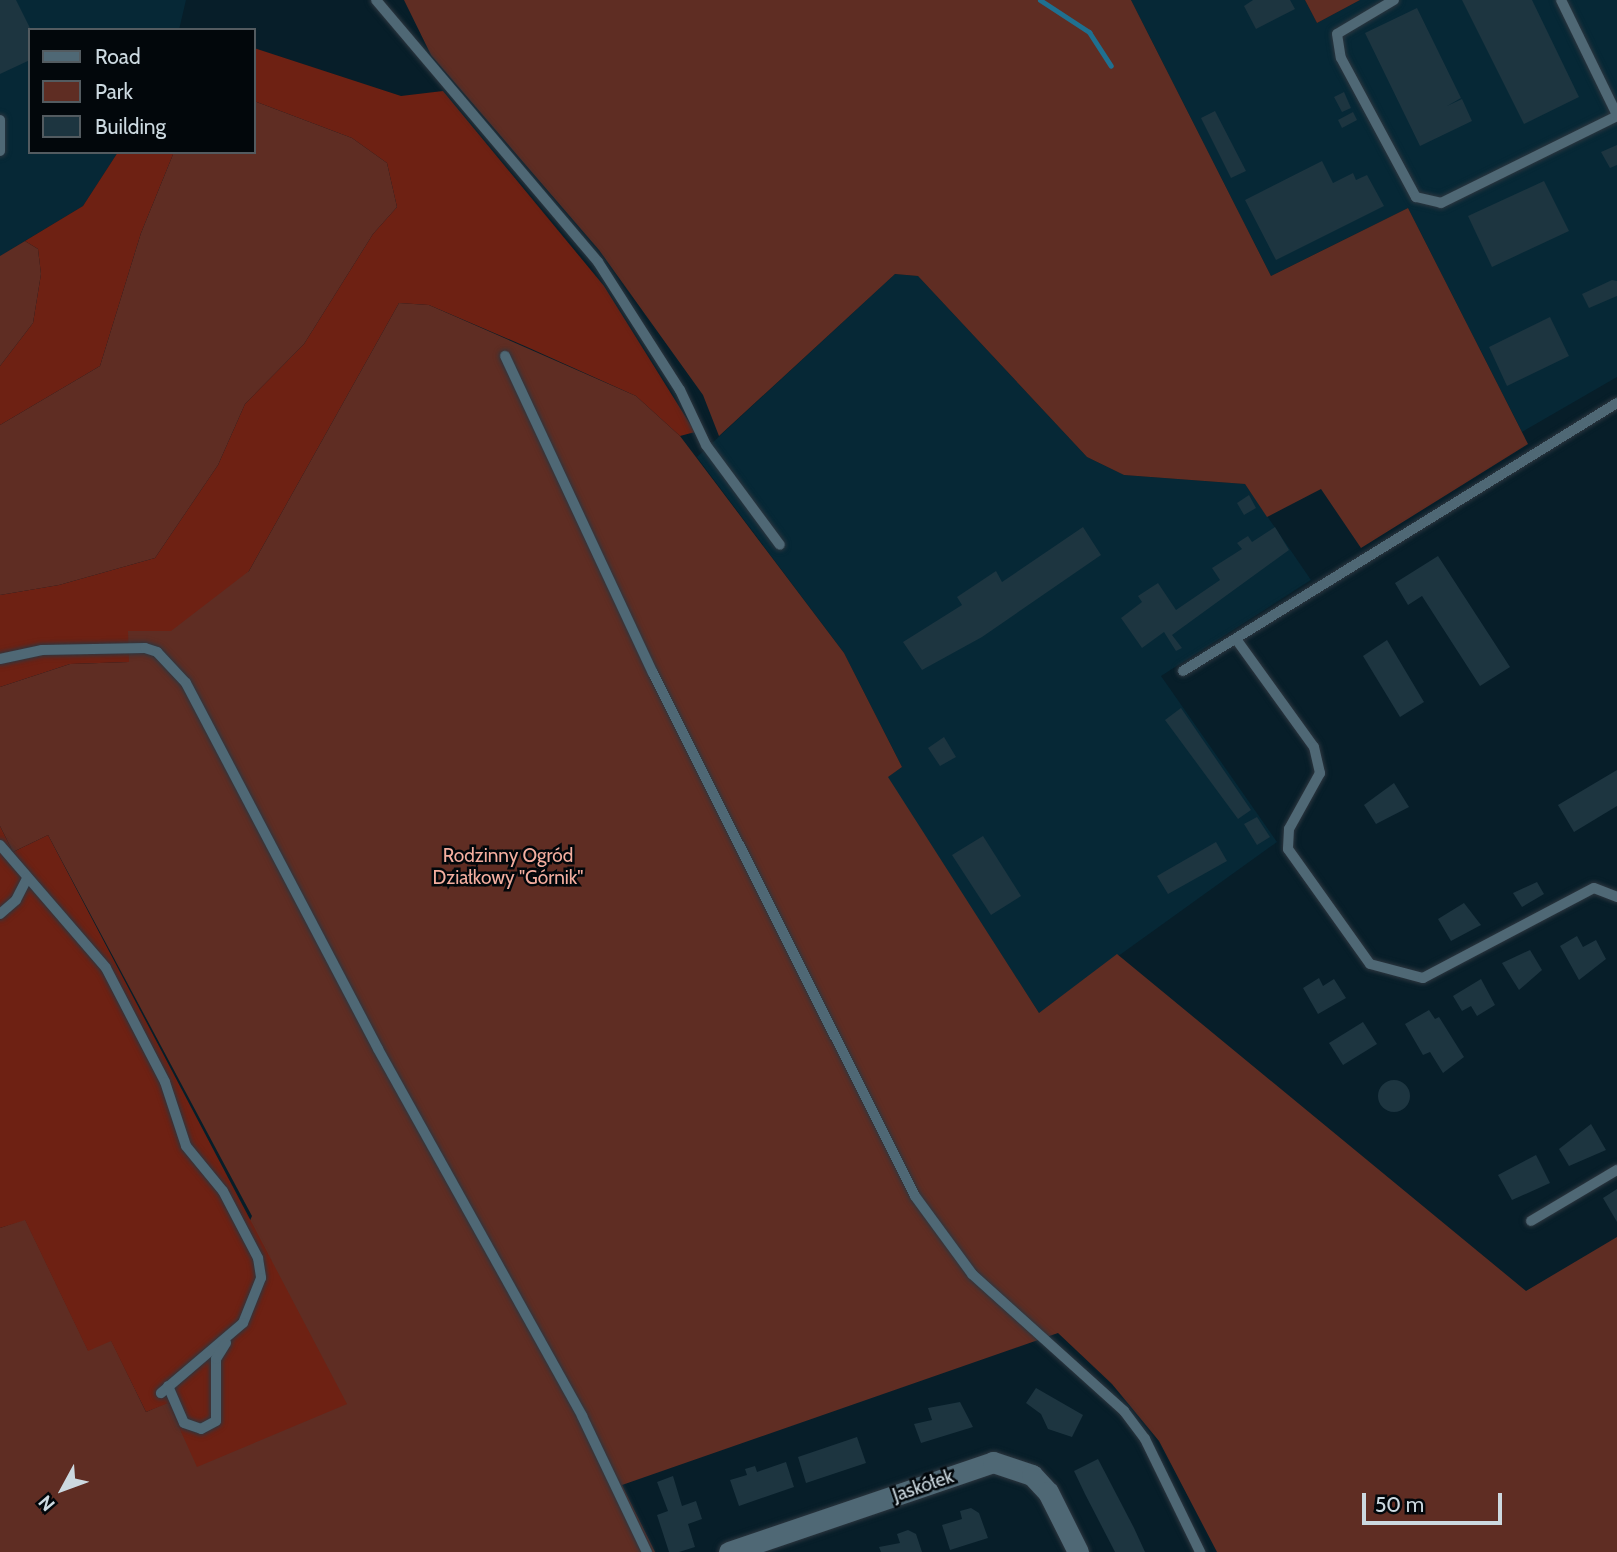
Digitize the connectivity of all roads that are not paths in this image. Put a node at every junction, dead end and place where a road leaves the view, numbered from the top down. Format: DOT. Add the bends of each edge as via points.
graph roads {
  1 [pos="376,0"];
  2 [pos="1394,0"];
  3 [pos="1561,0"];
  4 [pos="1617,116"];
  5 [pos="0,120"];
  6 [pos="0,151"];
  7 [pos="505,356"];
  8 [pos="1617,403"];
  9 [pos="780,545"];
  10 [pos="1236,639"];
  11 [pos="0,659"];
  12 [pos="1183,671"];
  13 [pos="0,845"];
  14 [pos="27,878"];
  15 [pos="1617,897"];
  16 [pos="0,914"];
  17 [pos="1617,1170"];
  18 [pos="1531,1221"];
  19 [pos="229,1338"];
  20 [pos="647,1552"];
  21 [pos="729,1552"];
  22 [pos="1078,1552"];
  23 [pos="1200,1552"];
  1 -- 9 [label="lane" via="598,262 680,390 706,445"];
  2 -- 4 [label="lane" via="1337,34 1341,58 1416,197 1441,203"];
  3 -- 4 [label="lane"];
  5 -- 6 [label="lane"];
  7 -- 23 [label="lane" via="659,685 915,1196 972,1274 1124,1411 1145,1439"];
  8 -- 10 [label="lane"];
  10 -- 12 [label="lane"];
  10 -- 15 [label="lane" via="1314,747 1320,773 1289,829 1288,849 1370,964 1423,978 1594,888"];
  11 -- 20 [label="lane" via="42,650 145,648 157,652 186,683 334,967 582,1416"];
  13 -- 14 [label="lane"];
  14 -- 16 [label="lane" via="16,900"];
  14 -- 19 [label="lane" via="106,968 165,1082 186,1146 223,1191 258,1258 257,1294"];
  17 -- 18 [label="lane"];
  19 -- 19 [label="lane" via="165,1390 184,1423 201,1429 216,1421 216,1359"];
  21 -- 22 [label="street, Jaskółek" via="992,1462 1032,1475 1048,1492"];
}
